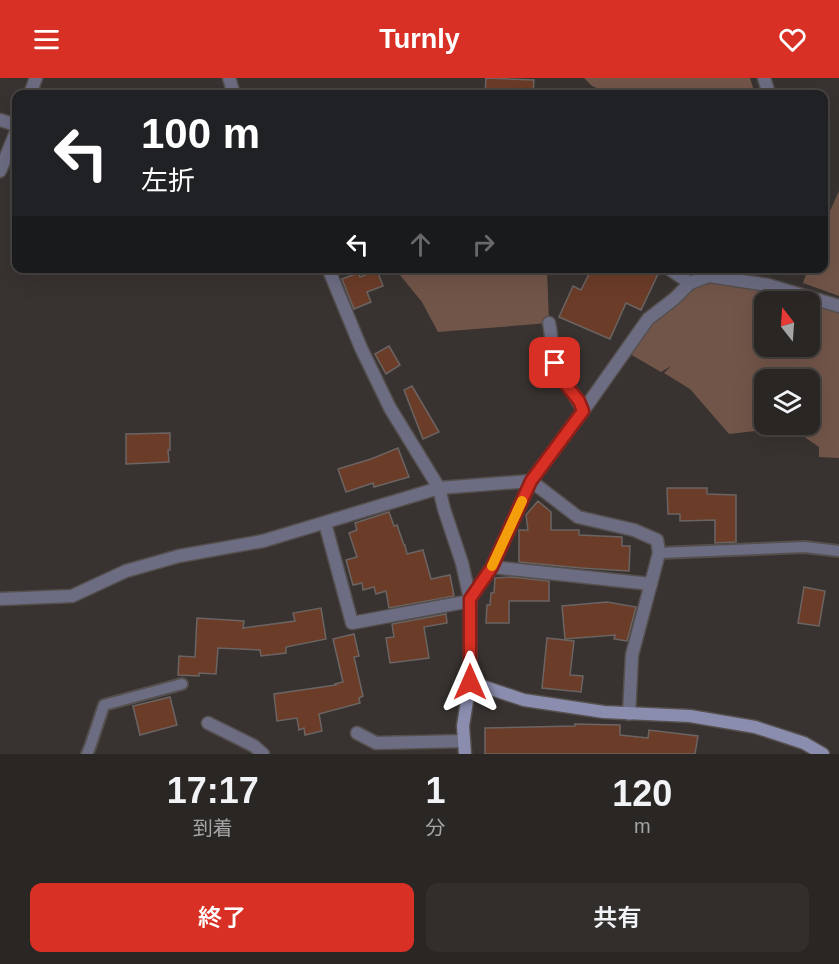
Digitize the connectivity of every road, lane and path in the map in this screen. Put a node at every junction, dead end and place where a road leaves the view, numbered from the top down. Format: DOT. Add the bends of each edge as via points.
graph roads {
  1 [pos="12,142"];
  2 [pos="0,171"];
  3 [pos="330,273"];
  4 [pos="675,273"];
  5 [pos="706,273"];
  6 [pos="713,273"];
  7 [pos="690,283"];
  8 [pos="839,306"];
  9 [pos="549,322"];
  10 [pos="583,411"];
  11 [pos="531,481"];
  12 [pos="439,488"];
  13 [pos="325,523"];
  14 [pos="839,551"];
  15 [pos="659,553"];
  16 [pos="492,567"];
  17 [pos="651,584"];
  18 [pos="0,599"];
  19 [pos="470,600"];
  20 [pos="470,682"];
  21 [pos="182,684"];
  22 [pos="630,714"];
  23 [pos="208,723"];
  24 [pos="357,733"];
  25 [pos="464,741"];
  26 [pos="87,754"];
  27 [pos="263,754"];
  28 [pos="465,754"];
  29 [pos="824,754"];
  1 -- 2 [label="street"];
  3 -- 12 [label="street" via="390,408"];
  4 -- 7 [label="street"];
  5 -- 7 [label="street"];
  6 -- 8 [label="street"];
  7 -- 10 [label="street" via="648,319"];
  9 -- 10 [label="street" via="555,363"];
  10 -- 11 [label="street"];
  11 -- 12 [label="street"];
  11 -- 15 [label="street" via="578,518 634,530 657,540"];
  11 -- 16 [label="street"];
  12 -- 13 [label="street"];
  12 -- 19 [label="street"];
  13 -- 18 [label="street" via="126,571 72,596"];
  13 -- 19 [label="street" via="352,623"];
  14 -- 15 [label="lane" via="805,547"];
  15 -- 17 [label="street"];
  16 -- 17 [label="street"];
  16 -- 19 [label="street"];
  17 -- 22 [label="street" via="632,655"];
  19 -- 20 [label="street"];
  20 -- 22 [label="street" via="524,700"];
  20 -- 25 [label="street"];
  21 -- 26 [label="lane" via="104,705"];
  22 -- 29 [label="street" via="690,716 755,727"];
  23 -- 27 [label="street"];
  24 -- 25 [label="street" via="376,743"];
  25 -- 28 [label="street"];
}
